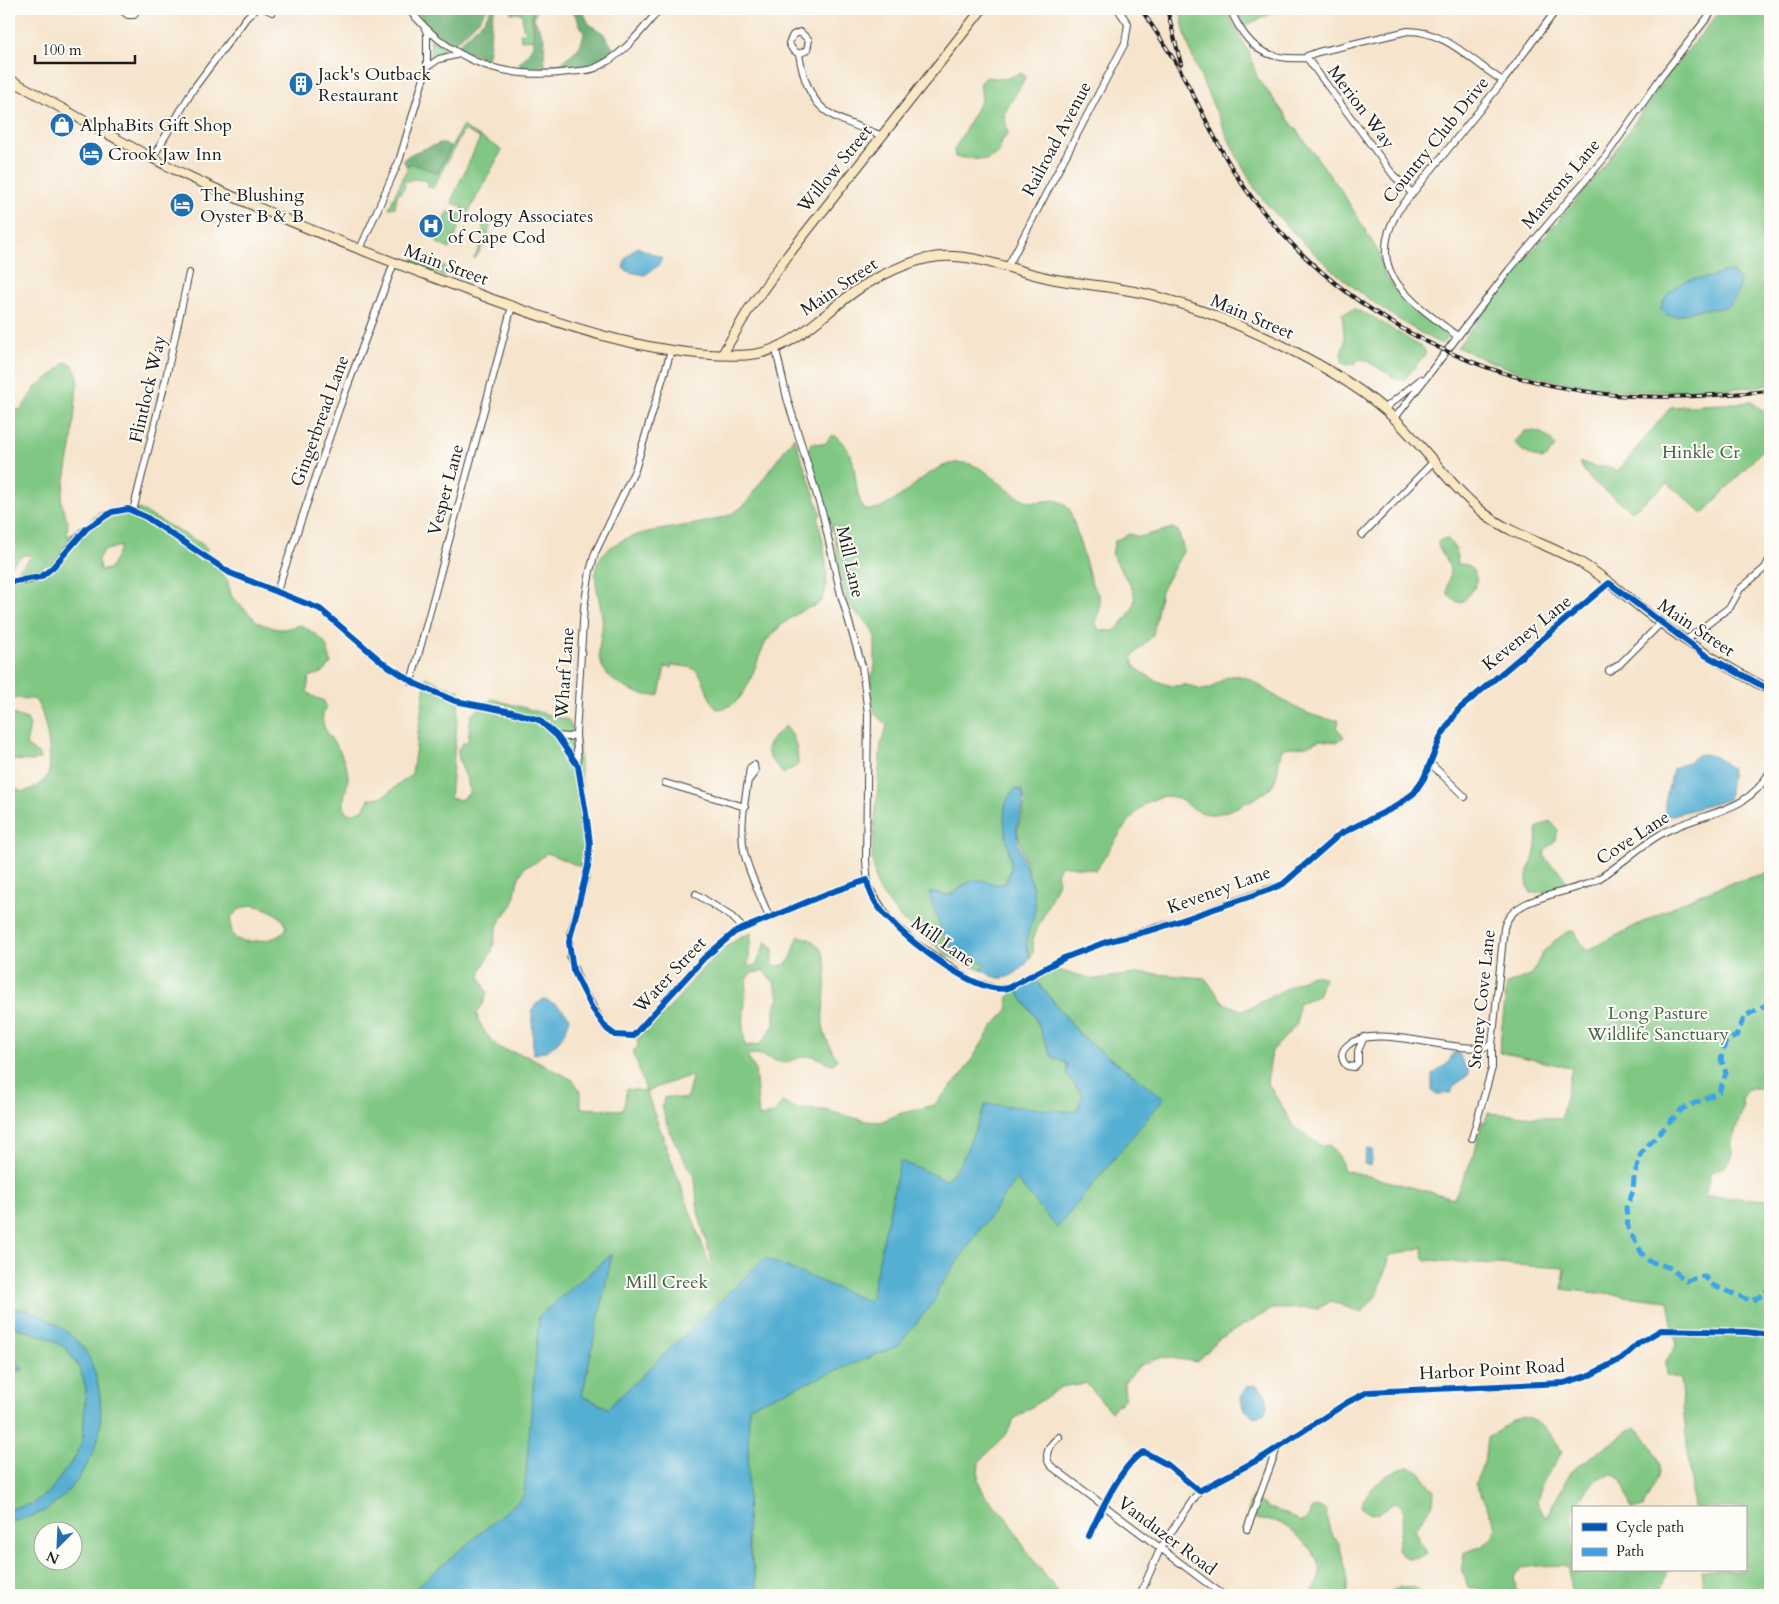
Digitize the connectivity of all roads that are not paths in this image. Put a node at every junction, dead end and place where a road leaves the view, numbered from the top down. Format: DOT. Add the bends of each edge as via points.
graph roads {
  1 [pos="120,9"];
  2 [pos="138,9"];
  3 [pos="256,9"];
  4 [pos="408,9"];
  5 [pos="660,9"];
  6 [pos="982,9"];
  7 [pos="1118,9"];
  8 [pos="1230,9"];
  9 [pos="1557,9"];
  10 [pos="1714,9"];
  11 [pos="424,26"];
  12 [pos="460,54"];
  13 [pos="799,54"];
  14 [pos="1307,58"];
  15 [pos="427,67"];
  16 [pos="9,79"];
  17 [pos="1503,81"];
  18 [pos="883,136"];
  19 [pos="153,157"];
  20 [pos="1412,193"];
  21 [pos="360,249"];
  22 [pos="394,263"];
  23 [pos="1007,268"];
  24 [pos="189,273"];
  25 [pos="512,306"];
  26 [pos="1457,336"];
  27 [pos="776,350"];
  28 [pos="671,351"];
  29 [pos="722,355"];
  30 [pos="1426,375"];
  31 [pos="1384,409"];
  32 [pos="1395,418"];
  33 [pos="1434,461"];
  34 [pos="133,511"];
  35 [pos="1362,535"];
  36 [pos="1770,558"];
  37 [pos="9,582"];
  38 [pos="1609,583"];
  39 [pos="277,591"];
  40 [pos="1661,624"];
  41 [pos="1685,641"];
  42 [pos="1609,671"];
  43 [pos="411,682"];
  44 [pos="1770,690"];
  45 [pos="576,734"];
  46 [pos="557,736"];
  47 [pos="1431,764"];
  48 [pos="578,766"];
  49 [pos="1770,771"];
  50 [pos="748,781"];
  51 [pos="664,783"];
  52 [pos="1465,797"];
  53 [pos="745,806"];
  54 [pos="867,880"];
  55 [pos="696,894"];
  56 [pos="769,917"];
  57 [pos="1506,921"];
  58 [pos="743,928"];
  59 [pos="1024,980"];
  60 [pos="607,1029"];
  61 [pos="1364,1037"];
  62 [pos="1492,1045"];
  63 [pos="1472,1138"];
  64 [pos="1770,1335"];
  65 [pos="1059,1437"];
  66 [pos="1277,1448"];
  67 [pos="1199,1491"];
  68 [pos="1104,1507"];
  69 [pos="1247,1529"];
  70 [pos="1089,1536"];
  71 [pos="1161,1547"];
  72 [pos="1140,1595"];
  73 [pos="1223,1595"];
  1 -- 2 [label="street" via="134,15"];
  3 -- 19 [label="street" via="247,16 194,88"];
  4 -- 11 [label="street"];
  5 -- 12 [label="street" via="631,44 594,68 550,74 515,73"];
  6 -- 18 [label="main road, Willow Street"];
  7 -- 23 [label="street, Railroad Avenue" via="1128,24 1128,36 1122,51"];
  8 -- 14 [label="street" via="1245,36 1263,53 1292,59"];
  9 -- 17 [label="street, Country Club Drive"];
  10 -- 26 [label="street, Marstons Lane" via="1665,71 1606,156 1508,270"];
  11 -- 12 [label="street"];
  11 -- 15 [label="street"];
  12 -- 15 [label="street" via="439,59"];
  13 -- 18 [label="street" via="805,83 825,112"];
  14 -- 17 [label="street" via="1318,52 1408,31 1421,31 1448,41"];
  14 -- 20 [label="street, Merion Way" via="1394,176"];
  15 -- 21 [label="street" via="399,161"];
  16 -- 19 [label="main road, Main Street"];
  17 -- 20 [label="street, Country Club Drive"];
  18 -- 29 [label="main road, Willow Street" via="766,284"];
  19 -- 21 [label="main road, Main Street" via="234,197"];
  20 -- 26 [label="street, Country Club Drive" via="1390,225 1384,241 1386,262 1408,295"];
  21 -- 22 [label="main road, Main Street"];
  22 -- 25 [label="main road, Main Street"];
  22 -- 39 [label="street, Gingerbread Lane" via="336,417"];
  23 -- 27 [label="main road, Main Street" via="951,256 912,263 867,284"];
  23 -- 31 [label="main road, Main Street" via="1174,302 1286,348"];
  24 -- 34 [label="street, Flintlock Way"];
  25 -- 28 [label="main road, Main Street"];
  25 -- 43 [label="street, Vesper Lane"];
  26 -- 30 [label="street, Marstons Lane"];
  27 -- 29 [label="main road, Main Street" via="751,355"];
  27 -- 54 [label="street, Mill Lane" via="862,666 868,714"];
  28 -- 29 [label="main road, Main Street"];
  28 -- 45 [label="street, Wharf Lane" via="635,470 595,553 590,571 584,607"];
  30 -- 31 [label="street, Marstons Lane"];
  30 -- 32 [label="street, Marstons Lane"];
  31 -- 32 [label="main road, Main Street"];
  32 -- 33 [label="main road, Main Street"];
  33 -- 35 [label="street"];
  33 -- 38 [label="main road, Main Street" via="1476,506 1498,524 1578,561"];
  34 -- 37 [label="street" via="112,512 87,528 40,577"];
  34 -- 39 [label="street" via="230,573"];
  36 -- 41 [label="street" via="1765,568 1740,589 1730,607"];
  38 -- 40 [label="main road, Main Street"];
  38 -- 47 [label="street, Keveney Lane" via="1458,710 1441,736"];
  39 -- 43 [label="street" via="325,612 382,662"];
  40 -- 41 [label="main road, Main Street"];
  40 -- 42 [label="street"];
  41 -- 44 [label="main road, Main Street"];
  43 -- 46 [label="street" via="450,700 534,718"];
  45 -- 46 [label="street"];
  45 -- 48 [label="street, Wharf Lane"];
  46 -- 48 [label="street"];
  47 -- 52 [label="street"];
  47 -- 59 [label="street, Keveney Lane" via="1419,787 1404,801 1340,834 1283,884 1208,912 1106,942 1064,958"];
  48 -- 60 [label="street, Wharf Lane" via="590,844 586,877 570,934 570,958 590,1004"];
  49 -- 57 [label="street, Cove Lane" via="1760,788 1747,798 1661,834 1598,879 1524,904"];
  50 -- 53 [label="street"];
  51 -- 53 [label="street"];
  53 -- 56 [label="street" via="745,854"];
  54 -- 56 [label="street, Water Street"];
  54 -- 59 [label="street, Mill Lane" via="873,897 894,925 972,980 998,989"];
  55 -- 58 [label="street"];
  56 -- 58 [label="street, Water Street"];
  57 -- 62 [label="street, Stoney Cove Lane"];
  58 -- 60 [label="street, Water Street" via="712,950 633,1036 615,1036"];
  61 -- 61 [label="street" via="1343,1051 1347,1066 1354,1067 1358,1063 1358,1051"];
  61 -- 62 [label="street" via="1424,1040 1470,1047"];
  62 -- 63 [label="street, Stoney Cove Lane" via="1492,1068"];
  64 -- 66 [label="street, Harbor Point Road" via="1662,1330 1639,1343 1621,1359 1590,1375 1564,1383 1368,1392"];
  65 -- 68 [label="street, Vanduzer Road" via="1047,1453 1048,1462"];
  66 -- 67 [label="street, Harbor Point Road"];
  66 -- 69 [label="street"];
  67 -- 68 [label="street" via="1168,1465 1144,1452 1130,1462"];
  67 -- 71 [label="street"];
  68 -- 70 [label="street"];
  68 -- 71 [label="street, Vanduzer Road"];
  71 -- 72 [label="street"];
  71 -- 73 [label="street, Vanduzer Road"];
}
